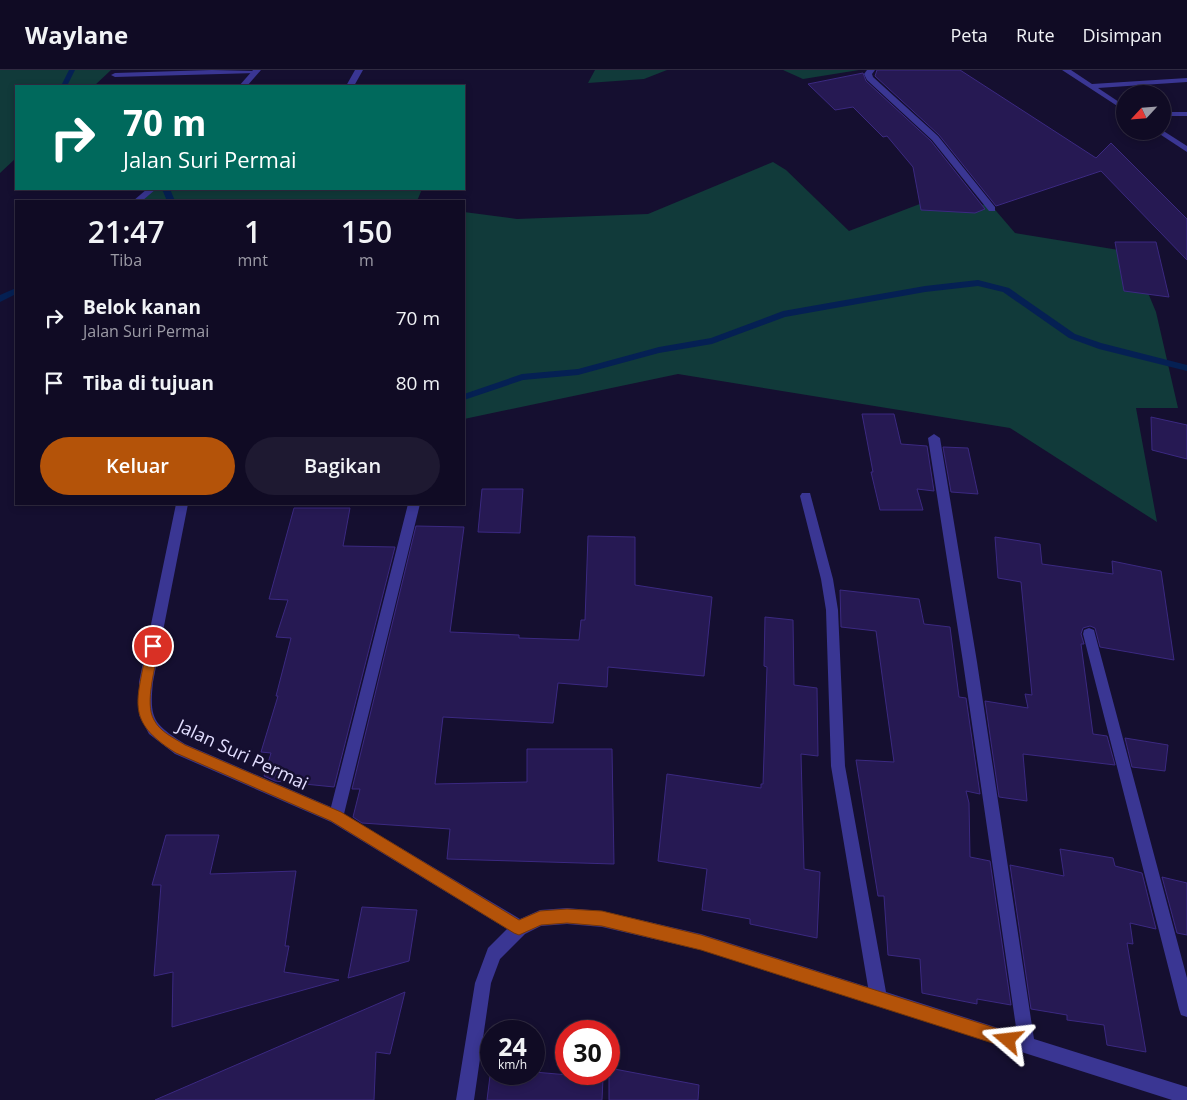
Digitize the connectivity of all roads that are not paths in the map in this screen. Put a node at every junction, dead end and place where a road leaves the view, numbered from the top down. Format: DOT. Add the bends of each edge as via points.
graph roads {
  1 [pos="257,70"];
  2 [pos="359,70"];
  3 [pos="871,70"];
  4 [pos="1066,70"];
  5 [pos="115,75"];
  6 [pos="1187,80"];
  7 [pos="243,85"];
  8 [pos="351,85"];
  9 [pos="1090,86"];
  10 [pos="1116,103"];
  11 [pos="1171,114"];
  12 [pos="1187,114"];
  13 [pos="1171,140"];
  14 [pos="1187,150"];
  15 [pos="151,190"];
  16 [pos="137,200"];
  17 [pos="992,209"];
  18 [pos="934,438"];
  19 [pos="806,496"];
  20 [pos="182,505"];
  21 [pos="414,505"];
  22 [pos="1090,634"];
  23 [pos="336,817"];
  24 [pos="519,928"];
  25 [pos="879,1000"];
  26 [pos="1187,1009"];
  27 [pos="1027,1046"];
  28 [pos="1187,1096"];
  29 [pos="465,1100"];
  1 -- 5 [label="street"];
  1 -- 7 [label="street"];
  2 -- 8 [label="street"];
  3 -- 17 [label="street" via="870,78 935,138"];
  4 -- 9 [label="street"];
  6 -- 9 [label="street"];
  9 -- 10 [label="street"];
  11 -- 12 [label="street"];
  13 -- 14 [label="street"];
  15 -- 16 [label="street"];
  18 -- 27 [label="street"];
  19 -- 25 [label="street" via="832,610 838,766"];
  20 -- 23 [label="street, Jalan Suri Permai" via="146,682 143,705 148,723 180,749"];
  21 -- 23 [label="street"];
  22 -- 26 [label="street"];
  23 -- 24 [label="street, Jalan Suri Permai"];
  24 -- 25 [label="street" via="540,918 602,919 701,942"];
  24 -- 29 [label="street" via="494,954 484,983"];
  25 -- 27 [label="street"];
  27 -- 28 [label="street"];
}
